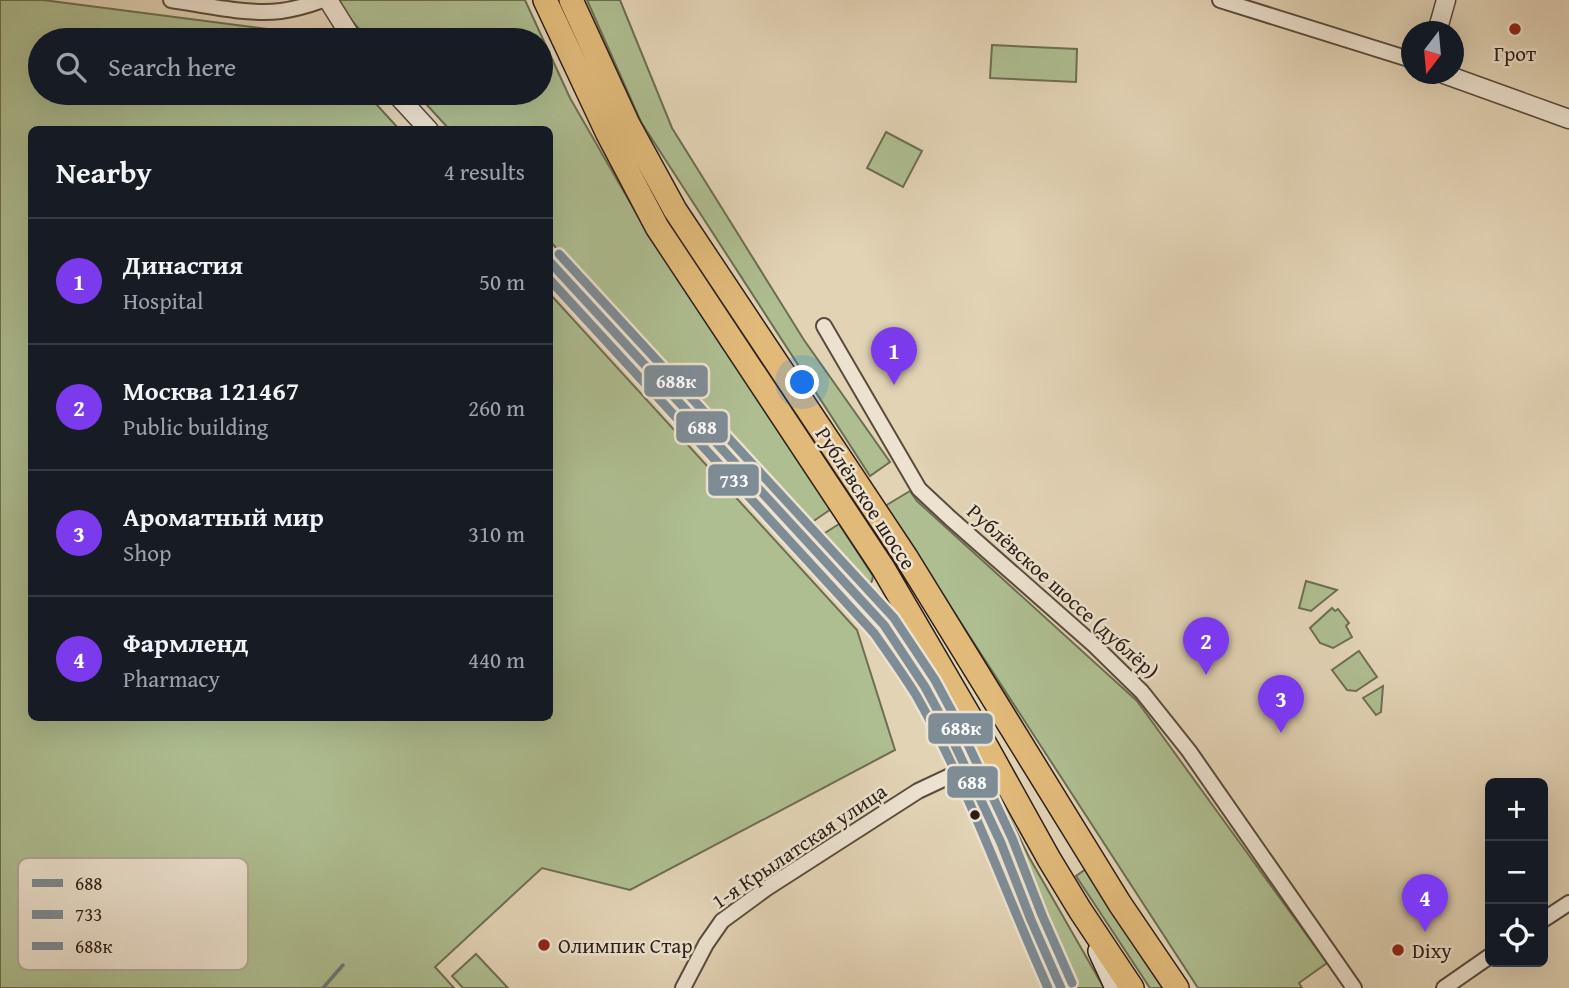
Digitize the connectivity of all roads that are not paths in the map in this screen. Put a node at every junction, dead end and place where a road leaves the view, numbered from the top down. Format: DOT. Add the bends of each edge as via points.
graph roads {
  1 [pos="171,0"];
  2 [pos="326,0"];
  3 [pos="545,0"];
  4 [pos="571,0"];
  5 [pos="1220,0"];
  6 [pos="1446,0"];
  7 [pos="1440,21"];
  8 [pos="344,28"];
  9 [pos="1401,57"];
  10 [pos="1464,81"];
  11 [pos="406,105"];
  12 [pos="1569,119"];
  13 [pos="425,126"];
  14 [pos="553,264"];
  15 [pos="824,326"];
  16 [pos="967,768"];
  17 [pos="1569,903"];
  18 [pos="1080,911"];
  19 [pos="1548,917"];
  20 [pos="1485,959"];
  21 [pos="683,988"];
  22 [pos="1061,988"];
  23 [pos="1116,988"];
  24 [pos="1132,988"];
  25 [pos="1177,988"];
  26 [pos="1354,988"];
  27 [pos="1444,988"];
  1 -- 2 [label="street" via="260,12"];
  2 -- 8 [label="street"];
  3 -- 18 [label="main road, Рублёвское шоссе" via="657,227 883,568"];
  4 -- 25 [label="main road, Рублёвское шоссе" via="628,124 676,211 906,557"];
  5 -- 9 [label="street"];
  6 -- 7 [label="street"];
  10 -- 12 [label="street"];
  11 -- 13 [label="street"];
  14 -- 16 [label="street" via="884,625 925,687"];
  15 -- 26 [label="street, Рублёвское шоссе (дублёр)" via="919,489 1142,692 1189,751"];
  16 -- 21 [label="street, 1-я Крылатская улица" via="918,791 722,920"];
  16 -- 22 [label="street"];
  17 -- 19 [label="street"];
  18 -- 23 [label="main road"];
  18 -- 24 [label="main road, Рублёвское шоссе"];
  20 -- 27 [label="street"];
}
